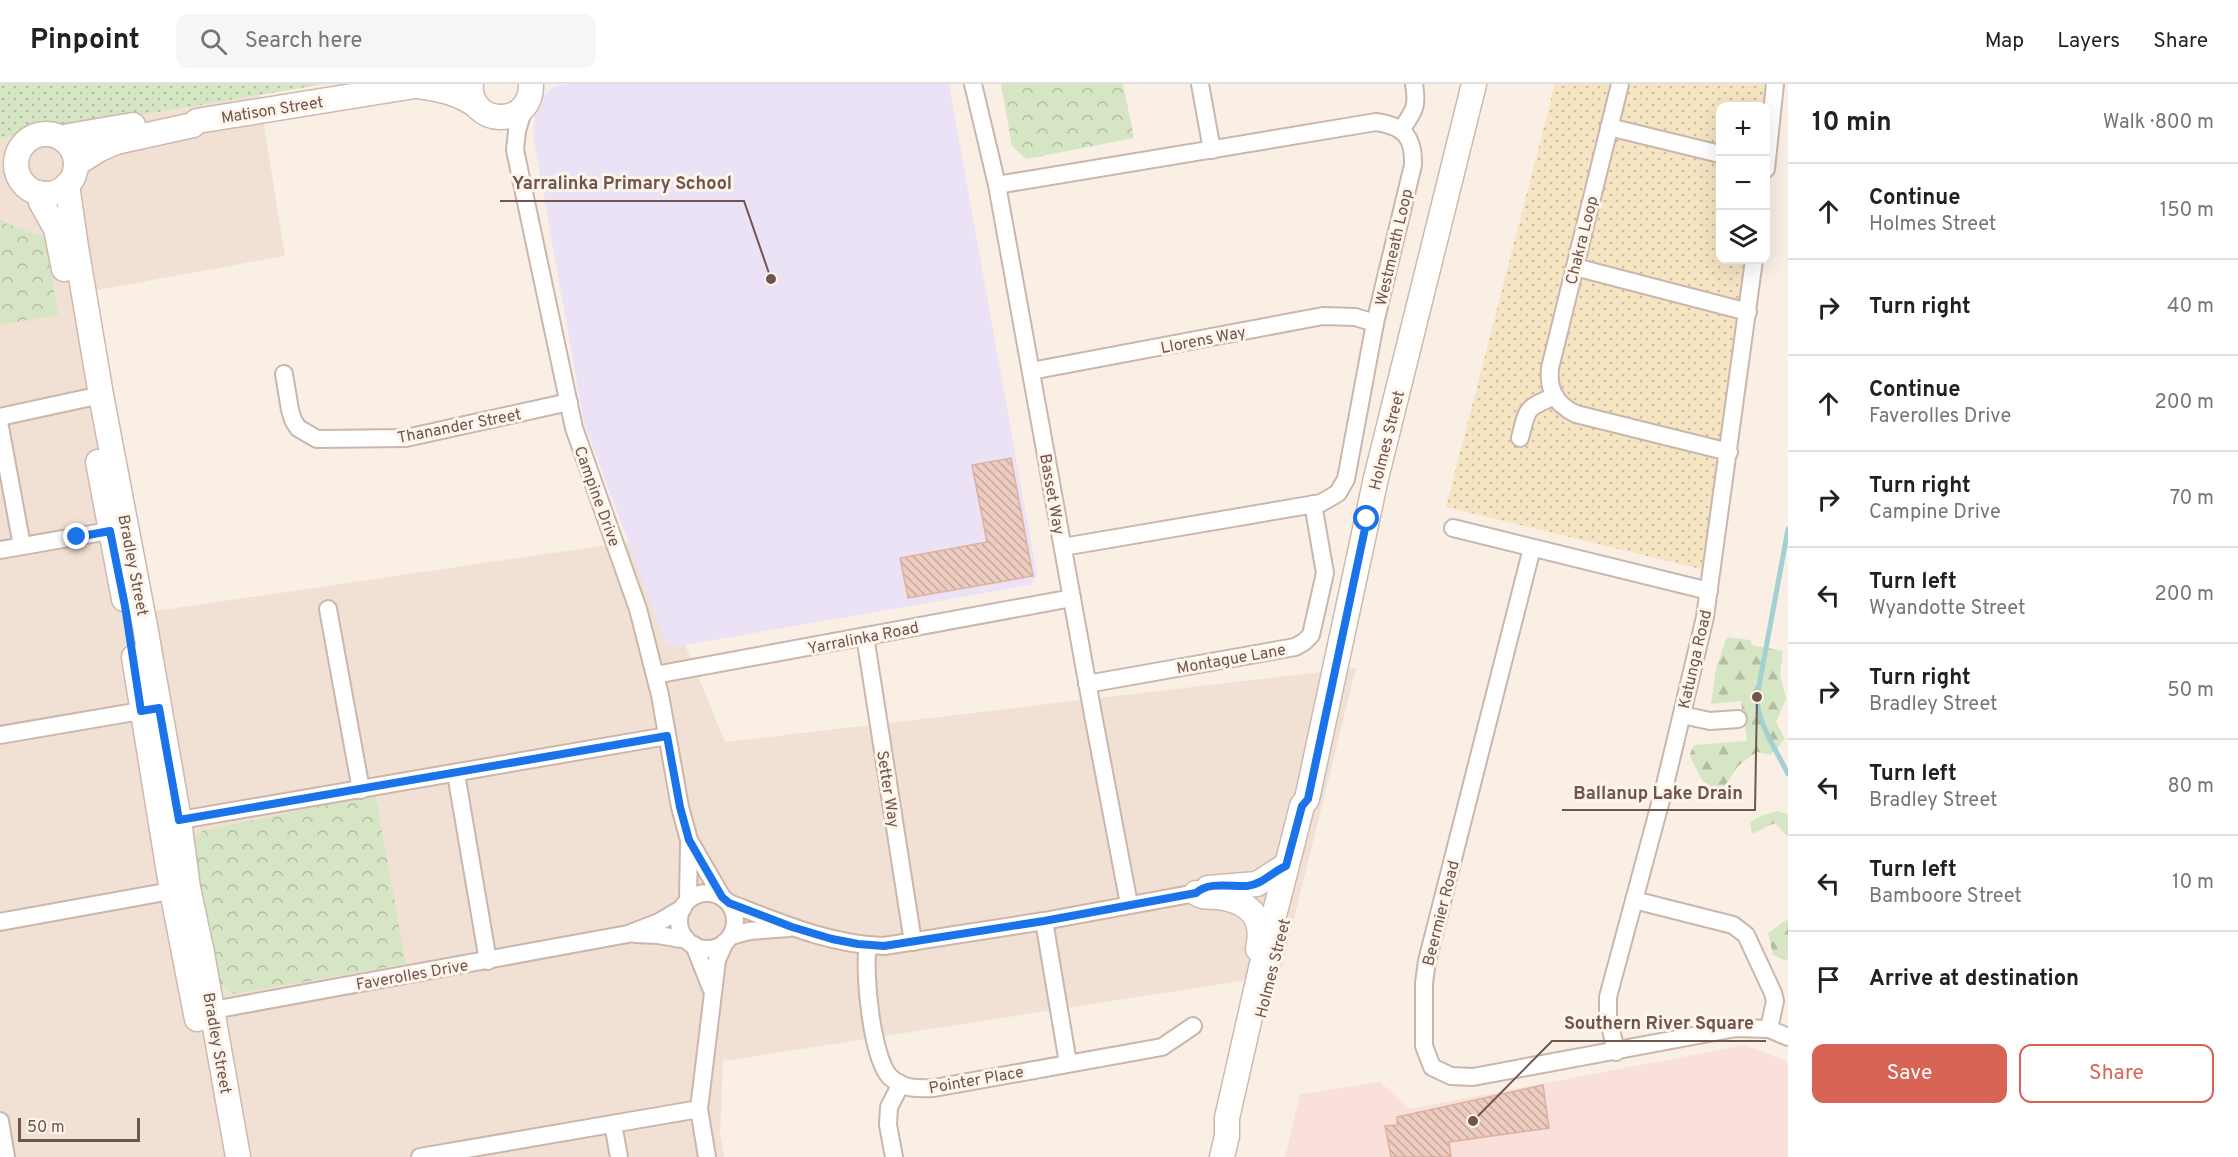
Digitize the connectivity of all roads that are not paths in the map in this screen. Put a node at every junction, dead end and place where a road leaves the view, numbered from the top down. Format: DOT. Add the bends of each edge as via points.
graph roads {
  1 [pos="973,84"];
  2 [pos="1200,84"];
  3 [pos="1414,84"];
  4 [pos="1474,84"];
  5 [pos="1620,84"];
  6 [pos="1775,84"];
  7 [pos="423,85"];
  8 [pos="531,93"];
  9 [pos="478,101"];
  10 [pos="197,121"];
  11 [pos="1609,127"];
  12 [pos="1401,130"];
  13 [pos="63,139"];
  14 [pos="515,150"];
  15 [pos="1212,150"];
  16 [pos="1716,153"];
  17 [pos="9,154"];
  18 [pos="1767,156"];
  19 [pos="72,175"];
  20 [pos="20,184"];
  21 [pos="997,185"];
  22 [pos="1754,264"];
  23 [pos="1575,267"];
  24 [pos="1748,312"];
  25 [pos="1375,323"];
  26 [pos="1031,371"];
  27 [pos="284,374"];
  28 [pos="1555,396"];
  29 [pos="94,397"];
  30 [pos="569,402"];
  31 [pos="0,417"];
  32 [pos="0,427"];
  33 [pos="1520,438"];
  34 [pos="1729,452"];
  35 [pos="1313,504"];
  36 [pos="1453,528"];
  37 [pos="118,530"];
  38 [pos="22,546"];
  39 [pos="1063,547"];
  40 [pos="1533,548"];
  41 [pos="0,550"];
  42 [pos="1709,591"];
  43 [pos="1072,598"];
  44 [pos="328,609"];
  45 [pos="865,636"];
  46 [pos="655,675"];
  47 [pos="1087,684"];
  48 [pos="150,710"];
  49 [pos="1682,715"];
  50 [pos="1738,719"];
  51 [pos="0,735"];
  52 [pos="667,736"];
  53 [pos="456,774"];
  54 [pos="361,790"];
  55 [pos="1308,799"];
  56 [pos="171,822"];
  57 [pos="689,840"];
  58 [pos="1286,866"];
  59 [pos="180,890"];
  60 [pos="1196,893"];
  61 [pos="725,900"];
  62 [pos="1634,900"];
  63 [pos="686,904"];
  64 [pos="1129,904"];
  65 [pos="1044,921"];
  66 [pos="0,922"];
  67 [pos="792,927"];
  68 [pos="628,934"];
  69 [pos="728,939"];
  70 [pos="913,942"];
  71 [pos="691,943"];
  72 [pos="868,945"];
  73 [pos="488,961"];
  74 [pos="713,995"];
  75 [pos="203,1012"];
  76 [pos="1193,1026"];
  77 [pos="1769,1029"];
  78 [pos="1788,1037"];
  79 [pos="1616,1052"];
  80 [pos="1068,1063"];
  81 [pos="1237,1074"];
  82 [pos="901,1084"];
  83 [pos="699,1109"];
  84 [pos="0,1121"];
  85 [pos="613,1124"];
  86 [pos="1224,1146"];
  87 [pos="6,1157"];
  88 [pos="221,1157"];
  89 [pos="238,1157"];
  90 [pos="420,1157"];
  91 [pos="619,1157"];
  92 [pos="707,1157"];
  93 [pos="894,1157"];
  1 -- 21 [label="street, Basset Way"];
  2 -- 15 [label="street"];
  3 -- 12 [label="street" via="1415,110"];
  4 -- 55 [label="street, Holmes Street" via="1376,478"];
  5 -- 11 [label="street, Chakra Loop"];
  6 -- 18 [label="street"];
  7 -- 9 [label="street, Matison Street"];
  7 -- 10 [label="street, Matison Street"];
  8 -- 9 [label="street" via="514,115 504,117 494,117"];
  8 -- 14 [label="street, Campine Drive" via="517,131"];
  9 -- 14 [label="street, Campine Drive"];
  10 -- 13 [label="street, Matison Street" via="192,117 156,121"];
  10 -- 19 [label="street, Matison Street" via="116,142 98,150"];
  11 -- 16 [label="street"];
  11 -- 23 [label="street, Chakra Loop"];
  12 -- 15 [label="street" via="1376,122"];
  12 -- 25 [label="street, Westmeath Loop" via="1414,149 1413,165"];
  13 -- 17 [label="street" via="43,134"];
  13 -- 19 [label="street" via="75,155"];
  14 -- 30 [label="street, Campine Drive"];
  15 -- 21 [label="street"];
  17 -- 20 [label="street"];
  19 -- 20 [label="street" via="54,193"];
  19 -- 29 [label="street, Bradley Street" via="69,190"];
  20 -- 29 [label="street, Bradley Street" via="58,237"];
  21 -- 26 [label="street, Basset Way"];
  22 -- 24 [label="street, Katunga Road"];
  23 -- 24 [label="street"];
  23 -- 28 [label="street, Chakra Loop" via="1550,368 1549,381"];
  24 -- 34 [label="street, Katunga Road"];
  25 -- 26 [label="street, Llorens Way" via="1355,317 1323,316"];
  25 -- 35 [label="street, Westmeath Loop" via="1346,479 1332,497"];
  26 -- 39 [label="street, Basset Way"];
  27 -- 30 [label="street, Thanander Street" via="293,420 317,439 406,438"];
  28 -- 33 [label="street" via="1532,406"];
  28 -- 34 [label="street" via="1562,407 1576,414"];
  29 -- 31 [label="street"];
  29 -- 37 [label="street, Bradley Street"];
  30 -- 46 [label="street, Campine Drive" via="573,428 638,609"];
  32 -- 38 [label="street"];
  34 -- 42 [label="street, Katunga Road"];
  35 -- 39 [label="street, Westmeath Loop"];
  35 -- 47 [label="street, Montague Lane" via="1325,573 1312,629 1304,642 1295,647"];
  36 -- 40 [label="street"];
  37 -- 38 [label="street"];
  37 -- 48 [label="street, Bradley Street" via="125,606"];
  38 -- 41 [label="street"];
  39 -- 43 [label="street, Basset Way"];
  40 -- 42 [label="street"];
  40 -- 79 [label="street, Beermier Road" via="1426,961 1424,1046 1432,1067 1451,1076 1473,1077"];
  42 -- 49 [label="street, Katunga Road"];
  43 -- 45 [label="street, Yarralinka Road"];
  43 -- 47 [label="street, Basset Way"];
  44 -- 54 [label="street"];
  45 -- 46 [label="street, Yarralinka Road"];
  45 -- 70 [label="street, Setter Way"];
  46 -- 52 [label="street, Campine Drive"];
  47 -- 64 [label="street, Basset Way"];
  48 -- 51 [label="street"];
  48 -- 56 [label="street, Bradley Street"];
  49 -- 50 [label="street" via="1710,722"];
  49 -- 62 [label="street, Katunga Road"];
  52 -- 53 [label="street"];
  52 -- 57 [label="street, Campine Drive"];
  53 -- 54 [label="street"];
  53 -- 73 [label="street"];
  54 -- 56 [label="street"];
  55 -- 58 [label="street, Holmes Street" via="1302,806"];
  55 -- 86 [label="street, Holmes Street" via="1310,807 1293,886 1234,1121"];
  56 -- 59 [label="street, Bradley Street"];
  57 -- 61 [label="street, Campine Drive"];
  57 -- 63 [label="street, Campine Drive"];
  58 -- 60 [label="street" via="1257,884 1216,886"];
  58 -- 81 [label="street, Holmes Street"];
  59 -- 66 [label="street"];
  59 -- 75 [label="street, Bradley Street"];
  60 -- 64 [label="street"];
  60 -- 81 [label="street" via="1238,903 1251,911 1261,930 1234,1039"];
  61 -- 63 [label="street" via="706,893 696,895"];
  61 -- 67 [label="street"];
  61 -- 69 [label="street" via="735,919"];
  62 -- 77 [label="street" via="1741,929 1773,993 1774,1012"];
  62 -- 79 [label="street, Katunga Road" via="1608,997"];
  63 -- 68 [label="street, Faverolles Drive" via="659,922"];
  63 -- 71 [label="street" via="680,926"];
  64 -- 65 [label="street"];
  65 -- 70 [label="street"];
  65 -- 80 [label="street"];
  67 -- 69 [label="street" via="749,931"];
  67 -- 72 [label="street"];
  68 -- 71 [label="street, Faverolles Drive" via="658,935"];
  68 -- 73 [label="street, Faverolles Drive"];
  69 -- 71 [label="street" via="709,948"];
  69 -- 74 [label="street" via="717,960"];
  70 -- 72 [label="street"];
  71 -- 74 [label="street"];
  72 -- 82 [label="street" via="865,976 880,1060"];
  73 -- 75 [label="street, Faverolles Drive"];
  74 -- 83 [label="street"];
  75 -- 88 [label="street, Bradley Street"];
  75 -- 89 [label="street, Bradley Street"];
  76 -- 80 [label="street, Pointer Place" via="1162,1047"];
  77 -- 78 [label="street, Beermier Road"];
  77 -- 79 [label="street, Beermier Road" via="1736,1028"];
  80 -- 82 [label="street, Pointer Place" via="934,1088 916,1089"];
  81 -- 86 [label="street, Holmes Street"];
  82 -- 93 [label="street" via="889,1107"];
  83 -- 85 [label="street"];
  83 -- 92 [label="street"];
  84 -- 87 [label="street"];
  85 -- 90 [label="street"];
  85 -- 91 [label="street"];
}
